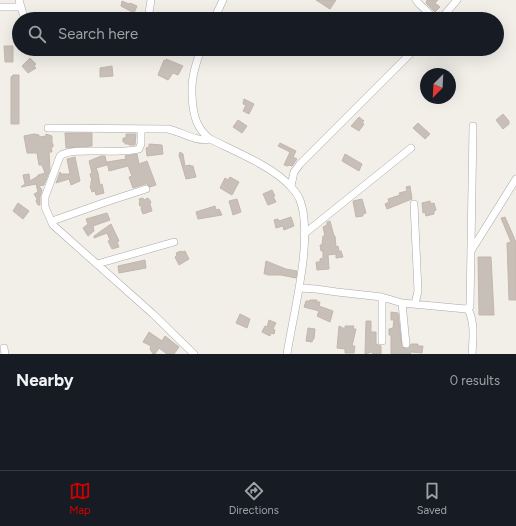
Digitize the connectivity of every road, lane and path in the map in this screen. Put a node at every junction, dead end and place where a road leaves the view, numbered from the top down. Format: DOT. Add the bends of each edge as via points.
graph roads {
  1 [pos="151,0"];
  2 [pos="223,0"];
  3 [pos="416,0"];
  4 [pos="457,0"];
  5 [pos="20,3"];
  6 [pos="0,7"];
  7 [pos="149,12"];
  8 [pos="217,12"];
  9 [pos="430,12"];
  10 [pos="447,12"];
  11 [pos="198,56"];
  12 [pos="408,56"];
  13 [pos="473,126"];
  14 [pos="48,128"];
  15 [pos="141,129"];
  16 [pos="210,139"];
  17 [pos="411,148"];
  18 [pos="516,179"];
  19 [pos="291,186"];
  20 [pos="146,189"];
  21 [pos="414,204"];
  22 [pos="52,222"];
  23 [pos="304,234"];
  24 [pos="174,242"];
  25 [pos="471,251"];
  26 [pos="97,264"];
  27 [pos="299,288"];
  28 [pos="382,297"];
  29 [pos="402,303"];
  30 [pos="415,304"];
  31 [pos="468,309"];
  32 [pos="382,341"];
  33 [pos="406,344"];
  34 [pos="194,354"];
  35 [pos="287,354"];
  36 [pos="472,354"];
  1 -- 7 [label="street"];
  2 -- 8 [label="street"];
  3 -- 9 [label="street"];
  4 -- 10 [label="street"];
  5 -- 6 [label="street"];
  11 -- 16 [label="street" via="191,91 194,116 203,134"];
  12 -- 19 [label="street" via="300,164 294,172"];
  13 -- 25 [label="street"];
  14 -- 15 [label="street"];
  15 -- 16 [label="street" via="168,129 200,140"];
  15 -- 22 [label="street" via="139,149 61,155 45,197 45,207"];
  16 -- 19 [label="street" via="276,174"];
  17 -- 23 [label="street"];
  18 -- 25 [label="street"];
  19 -- 23 [label="street" via="302,208"];
  20 -- 22 [label="street"];
  21 -- 30 [label="street" via="418,291"];
  22 -- 26 [label="street"];
  23 -- 27 [label="street"];
  24 -- 26 [label="street"];
  25 -- 31 [label="street"];
  26 -- 34 [label="street"];
  27 -- 28 [label="street"];
  27 -- 35 [label="street"];
  28 -- 29 [label="street"];
  28 -- 32 [label="street"];
  29 -- 30 [label="street"];
  29 -- 33 [label="street"];
  30 -- 31 [label="street"];
  31 -- 36 [label="street" via="473,336"];
}
